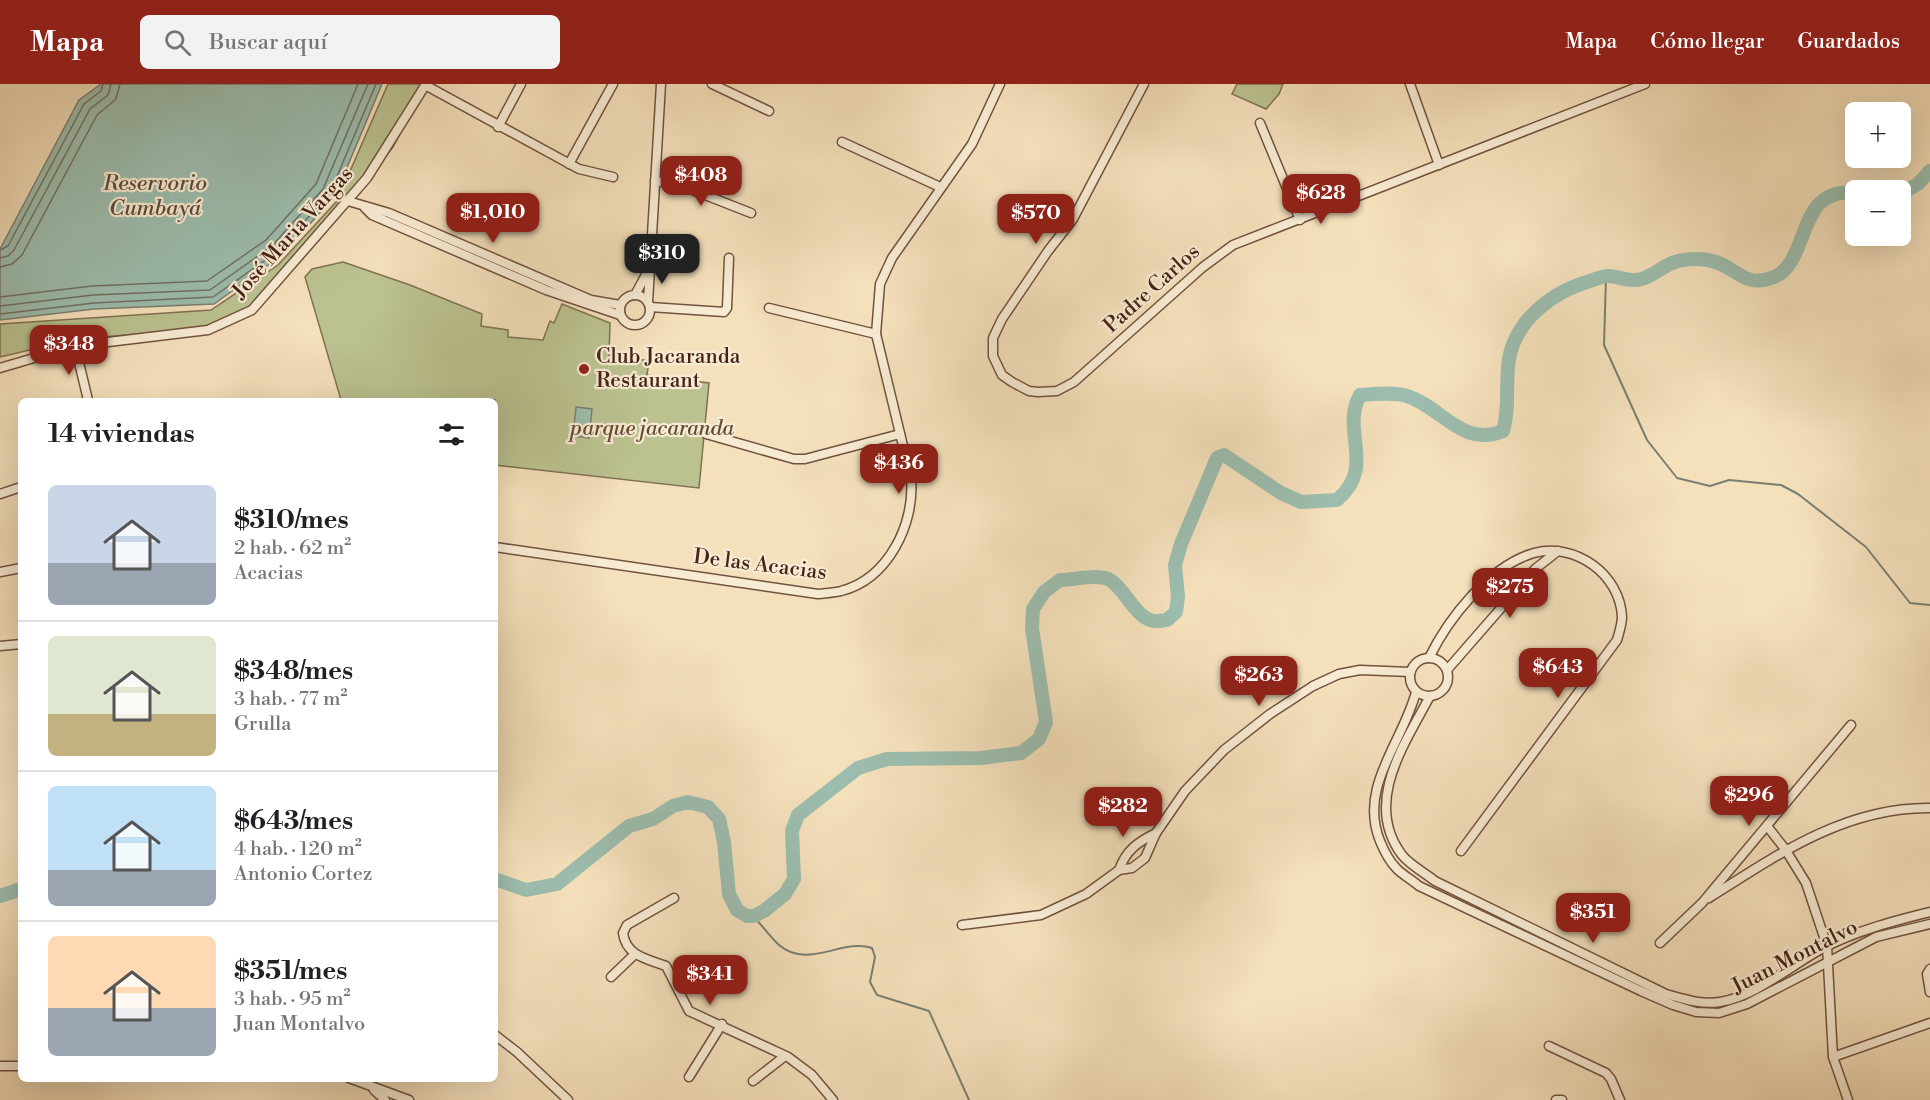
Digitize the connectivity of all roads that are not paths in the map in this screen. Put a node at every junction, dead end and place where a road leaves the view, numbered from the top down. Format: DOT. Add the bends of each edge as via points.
graph roads {
  1 [pos="521,84"];
  2 [pos="613,84"];
  3 [pos="660,84"];
  4 [pos="712,84"];
  5 [pos="1000,84"];
  6 [pos="1144,84"];
  7 [pos="1410,84"];
  8 [pos="1646,84"];
  9 [pos="425,85"];
  10 [pos="769,111"];
  11 [pos="1260,123"];
  12 [pos="498,127"];
  13 [pos="842,142"];
  14 [pos="569,164"];
  15 [pos="1439,165"];
  16 [pos="613,177"];
  17 [pos="655,181"];
  18 [pos="940,187"];
  19 [pos="348,201"];
  20 [pos="751,213"];
  21 [pos="1300,220"];
  22 [pos="729,258"];
  23 [pos="651,266"];
  24 [pos="635,295"];
  25 [pos="649,304"];
  26 [pos="769,308"];
  27 [pos="620,310"];
  28 [pos="876,334"];
  29 [pos="75,346"];
  30 [pos="0,368"];
  31 [pos="88,398"];
  32 [pos="706,434"];
  33 [pos="900,434"];
  34 [pos="18,488"];
  35 [pos="0,494"];
  36 [pos="498,547"];
  37 [pos="1558,551"];
  38 [pos="18,569"];
  39 [pos="0,572"];
  40 [pos="18,644"];
  41 [pos="0,646"];
  42 [pos="1429,658"];
  43 [pos="1447,670"];
  44 [pos="1410,672"];
  45 [pos="1416,692"];
  46 [pos="1430,696"];
  47 [pos="1851,725"];
  48 [pos="1930,808"];
  49 [pos="1767,826"];
  50 [pos="1156,833"];
  51 [pos="1785,849"];
  52 [pos="1461,851"];
  53 [pos="1119,870"];
  54 [pos="674,898"];
  55 [pos="1702,903"];
  56 [pos="1930,912"];
  57 [pos="1930,924"];
  58 [pos="962,925"];
  59 [pos="1660,943"];
  60 [pos="1827,946"];
  61 [pos="635,954"];
  62 [pos="1827,961"];
  63 [pos="1930,969"];
  64 [pos="611,977"];
  65 [pos="1654,992"];
  66 [pos="1930,992"];
  67 [pos="1930,1023"];
  68 [pos="722,1024"];
  69 [pos="498,1037"];
  70 [pos="1549,1046"];
  71 [pos="785,1056"];
  72 [pos="1833,1057"];
  73 [pos="0,1066"];
  74 [pos="18,1066"];
  75 [pos="689,1077"];
  76 [pos="753,1081"];
  77 [pos="359,1082"];
  78 [pos="369,1086"];
  79 [pos="385,1100"];
  80 [pos="409,1100"];
  81 [pos="568,1100"];
  82 [pos="833,1100"];
  83 [pos="1556,1100"];
  84 [pos="1562,1100"];
  85 [pos="1620,1100"];
  86 [pos="1848,1100"];
  1 -- 12 [label="street"];
  2 -- 14 [label="street"];
  3 -- 17 [label="street"];
  4 -- 10 [label="street"];
  5 -- 18 [label="street, De las Acacias" via="972,144"];
  6 -- 21 [label="street, Padre Carlos" via="1073,219 1002,319 993,338 993,356 1002,375 1029,391 1057,391 1074,382 1222,252"];
  7 -- 15 [label="street"];
  8 -- 15 [label="street, Padre Carlos"];
  9 -- 12 [label="street"];
  9 -- 19 [label="street, José Maria Vargas" via="367,178"];
  11 -- 21 [label="street"];
  12 -- 14 [label="street"];
  13 -- 18 [label="street"];
  14 -- 16 [label="street"];
  15 -- 21 [label="street, Padre Carlos"];
  17 -- 20 [label="street" via="677,184"];
  17 -- 23 [label="street"];
  18 -- 28 [label="street, De las Acacias" via="885,270 880,284"];
  19 -- 27 [label="street" via="546,290"];
  19 -- 29 [label="street, José Maria Vargas" via="252,310 230,322 208,330"];
  22 -- 25 [label="street" via="724,312"];
  23 -- 24 [label="street"];
  23 -- 25 [label="street"];
  24 -- 25 [label="street"];
  24 -- 27 [label="street" via="626,298"];
  25 -- 27 [label="street" via="647,318 636,325 624,320"];
  26 -- 28 [label="street"];
  28 -- 33 [label="street, De las Acacias"];
  29 -- 30 [label="street, José Maria Vargas"];
  29 -- 31 [label="street"];
  32 -- 33 [label="street" via="805,459"];
  33 -- 36 [label="street, De las Acacias" via="912,494 903,530 886,562 867,579 842,591 818,594"];
  34 -- 35 [label="street"];
  37 -- 42 [label="street" via="1534,553 1487,580 1445,628"];
  37 -- 43 [label="street" via="1535,569"];
  37 -- 52 [label="street" via="1580,556 1602,572 1617,594 1622,618 1617,640"];
  38 -- 39 [label="street"];
  40 -- 41 [label="street"];
  42 -- 43 [label="street"];
  42 -- 44 [label="street" via="1417,662"];
  43 -- 46 [label="street" via="1447,684 1437,695"];
  44 -- 45 [label="street"];
  44 -- 50 [label="street" via="1360,670 1312,686 1224,750 1185,791"];
  45 -- 46 [label="street"];
  45 -- 65 [label="street, Juan Montalvo" via="1375,792 1375,830 1397,869 1419,886"];
  46 -- 65 [label="street, Juan Montalvo" via="1390,779 1384,802 1390,837 1404,857 1435,881"];
  47 -- 49 [label="street"];
  48 -- 51 [label="street" via="1861,816"];
  49 -- 51 [label="street"];
  49 -- 55 [label="street"];
  50 -- 53 [label="street" via="1137,843"];
  50 -- 53 [label="street" via="1145,858 1132,868"];
  51 -- 55 [label="street"];
  51 -- 60 [label="street" via="1806,883"];
  53 -- 58 [label="street" via="1086,894 1041,915"];
  54 -- 61 [label="street" via="627,925 624,937"];
  55 -- 59 [label="street"];
  56 -- 60 [label="street, Juan Montalvo" via="1882,924"];
  57 -- 62 [label="street, Juan Montalvo" via="1876,937"];
  60 -- 62 [label="street"];
  60 -- 65 [label="street, Juan Montalvo" via="1744,995 1720,1002 1694,1002"];
  61 -- 64 [label="street"];
  61 -- 68 [label="street" via="666,966 689,1011"];
  62 -- 65 [label="street, Juan Montalvo" via="1747,1004 1719,1013 1696,1012"];
  62 -- 72 [label="street"];
  63 -- 66 [label="street"];
  67 -- 72 [label="street"];
  68 -- 71 [label="street"];
  68 -- 75 [label="street"];
  69 -- 81 [label="street"];
  70 -- 85 [label="street" via="1600,1069 1611,1079"];
  71 -- 76 [label="street"];
  71 -- 82 [label="street" via="807,1071"];
  72 -- 86 [label="street"];
  73 -- 74 [label="street"];
  77 -- 78 [label="street"];
  78 -- 79 [label="street"];
  78 -- 80 [label="street"];
  83 -- 84 [label="street"];
}
